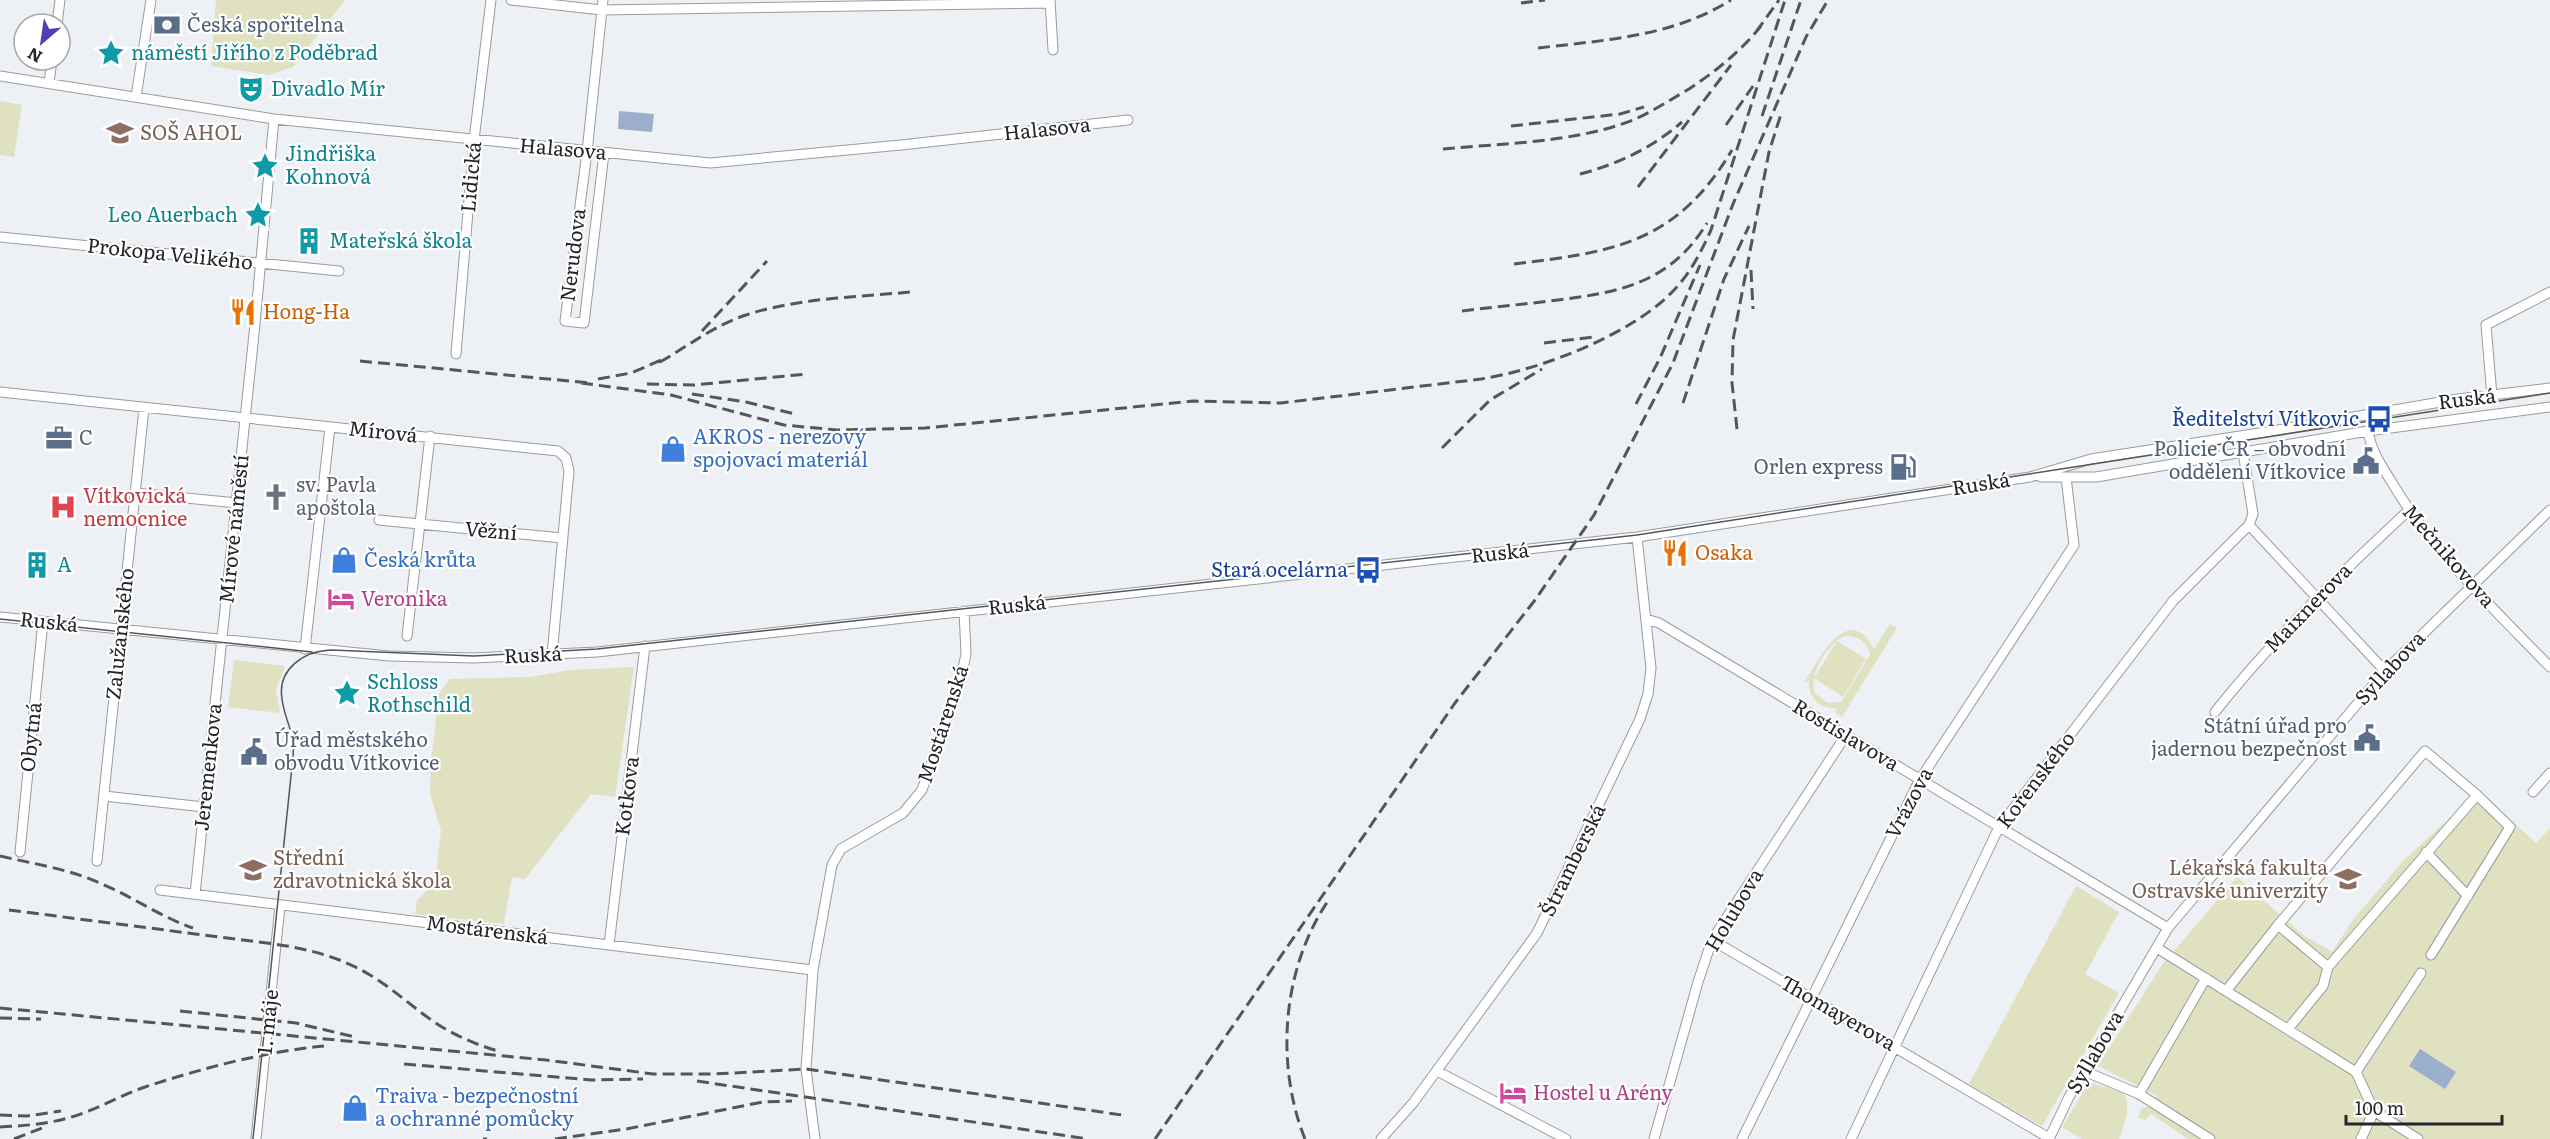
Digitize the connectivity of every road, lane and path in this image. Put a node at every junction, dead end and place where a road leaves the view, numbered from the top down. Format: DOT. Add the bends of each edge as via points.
graph roads {
  1 [pos="151,0"];
  2 [pos="491,0"];
  3 [pos="511,0"];
  4 [pos="1050,2"];
  5 [pos="603,5"];
  6 [pos="1053,50"];
  7 [pos="50,72"];
  8 [pos="0,76"];
  9 [pos="49,83"];
  10 [pos="136,97"];
  11 [pos="274,119"];
  12 [pos="1128,120"];
  13 [pos="474,140"];
  14 [pos="587,152"];
  15 [pos="604,153"];
  16 [pos="0,237"];
  17 [pos="261,264"];
  18 [pos="339,271"];
  19 [pos="2550,292"];
  20 [pos="456,354"];
  21 [pos="2550,387"];
  22 [pos="0,392"];
  23 [pos="2492,396"];
  24 [pos="2550,407"];
  25 [pos="144,408"];
  26 [pos="246,418"];
  27 [pos="330,427"];
  28 [pos="2368,431"];
  29 [pos="430,436"];
  30 [pos="2242,452"];
  31 [pos="2030,477"];
  32 [pos="2066,477"];
  33 [pos="135,493"];
  34 [pos="237,502"];
  35 [pos="2550,510"];
  36 [pos="2408,511"];
  37 [pos="379,520"];
  38 [pos="420,524"];
  39 [pos="2249,525"];
  40 [pos="1637,537"];
  41 [pos="562,538"];
  42 [pos="2472,585"];
  43 [pos="2316,597"];
  44 [pos="964,611"];
  45 [pos="0,617"];
  46 [pos="1646,619"];
  47 [pos="43,621"];
  48 [pos="120,629"];
  49 [pos="407,636"];
  50 [pos="222,640"];
  51 [pos="645,646"];
  52 [pos="305,649"];
  53 [pos="552,655"];
  54 [pos="2550,667"];
  55 [pos="2385,671"];
  56 [pos="2215,712"];
  57 [pos="1846,735"];
  58 [pos="2550,773"];
  59 [pos="1919,781"];
  60 [pos="2532,792"];
  61 [pos="2477,795"];
  62 [pos="104,796"];
  63 [pos="204,807"];
  64 [pos="1999,827"];
  65 [pos="20,852"];
  66 [pos="2426,852"];
  67 [pos="97,861"];
  68 [pos="160,890"];
  69 [pos="195,894"];
  70 [pos="2468,896"];
  71 [pos="280,906"];
  72 [pos="2278,925"];
  73 [pos="2168,928"];
  74 [pos="1712,940"];
  75 [pos="609,945"];
  76 [pos="2157,948"];
  77 [pos="2431,955"];
  78 [pos="2328,967"];
  79 [pos="813,970"];
  80 [pos="2421,973"];
  81 [pos="2206,978"];
  82 [pos="2226,991"];
  83 [pos="1812,998"];
  84 [pos="2288,1029"];
  85 [pos="1895,1046"];
  86 [pos="1437,1071"];
  87 [pos="2084,1071"];
  88 [pos="2356,1072"];
  89 [pos="2139,1094"];
  90 [pos="2374,1111"];
  91 [pos="2049,1138"];
  92 [pos="256,1139"];
  93 [pos="815,1139"];
  94 [pos="1382,1139"];
  95 [pos="1566,1139"];
  96 [pos="1654,1139"];
  97 [pos="1742,1139"];
  98 [pos="1851,1139"];
  99 [pos="2210,1139"];
  100 [pos="2361,1139"];
  101 [pos="2418,1139"];
  1 -- 10 [label="street"];
  2 -- 13 [label="street, Lidická"];
  3 -- 5 [label="street"];
  4 -- 5 [label="street"];
  4 -- 6 [label="street"];
  5 -- 14 [label="street, Nerudova"];
  7 -- 9 [label="street"];
  8 -- 9 [label="street, Halasova"];
  9 -- 10 [label="street, Halasova"];
  10 -- 11 [label="street, Halasova"];
  11 -- 13 [label="street, Halasova"];
  11 -- 17 [label="street"];
  12 -- 15 [label="street, Halasova" via="710,163"];
  13 -- 14 [label="street, Halasova"];
  13 -- 20 [label="street, Lidická"];
  14 -- 15 [label="street, Halasova"];
  14 -- 15 [label="street, Nerudova" via="566,321 584,323"];
  16 -- 17 [label="street, Prokopa Velikého"];
  17 -- 18 [label="street, Prokopa Velikého"];
  17 -- 26 [label="street"];
  19 -- 23 [label="street" via="2486,325"];
  21 -- 23 [label="street, Ruská"];
  22 -- 25 [label="street, Mírová"];
  23 -- 31 [label="street, Ruská" via="2091,459"];
  24 -- 28 [label="street, Ruská"];
  25 -- 26 [label="street, Mírová"];
  25 -- 33 [label="street, Zalužanského"];
  26 -- 27 [label="street, Mírová"];
  26 -- 34 [label="street, Mírové náměstí"];
  27 -- 29 [label="street, Mírová"];
  27 -- 52 [label="street"];
  28 -- 30 [label="street, Ruská"];
  28 -- 36 [label="street, Mečnikovova" via="2376,456"];
  29 -- 38 [label="street"];
  29 -- 41 [label="street, Mírová" via="561,453 569,471"];
  30 -- 32 [label="street, Ruská" via="2096,477"];
  30 -- 39 [label="street" via="2253,514"];
  31 -- 32 [label="street, Ruská"];
  31 -- 40 [label="street, Ruská"];
  32 -- 59 [label="street, Vrázova" via="2074,544"];
  33 -- 34 [label="street"];
  33 -- 48 [label="street, Zalužanského"];
  34 -- 50 [label="street, Mírové náměstí"];
  35 -- 42 [label="street, Syllabova"];
  36 -- 42 [label="street, Mečnikovova"];
  36 -- 43 [label="street, Maixnerova"];
  37 -- 38 [label="street, Věžní"];
  38 -- 41 [label="street, Věžní"];
  38 -- 49 [label="street"];
  39 -- 43 [label="street"];
  39 -- 64 [label="street, Kořenského" via="2173,601"];
  40 -- 44 [label="street, Ruská"];
  40 -- 46 [label="street, Štramberská"];
  41 -- 53 [label="street, Mírová"];
  42 -- 54 [label="street, Mečnikovova"];
  42 -- 55 [label="street, Syllabova"];
  43 -- 55 [label="street"];
  43 -- 56 [label="street, Maixnerova"];
  44 -- 51 [label="street, Ruská"];
  44 -- 79 [label="street, Mostárenská" via="966,654 961,678 922,790 903,813 841,849 832,865"];
  45 -- 47 [label="street, Ruská"];
  46 -- 57 [label="street, Rostislavova"];
  46 -- 86 [label="street, Štramberská" via="1650,678 1640,719 1537,933"];
  47 -- 48 [label="street, Ruská"];
  47 -- 65 [label="street, Obytná"];
  48 -- 50 [label="street, Ruská"];
  48 -- 62 [label="street, Zalužanského"];
  50 -- 52 [label="street, Ruská"];
  50 -- 63 [label="street, Jeremenkova"];
  51 -- 53 [label="street, Ruská"];
  51 -- 75 [label="street, Kotkova"];
  52 -- 53 [label="street, Ruská" via="450,658"];
  55 -- 73 [label="street, Syllabova"];
  57 -- 59 [label="street, Rostislavova"];
  57 -- 74 [label="street, Holubova"];
  58 -- 60 [label="street"];
  59 -- 64 [label="street, Rostislavova"];
  59 -- 83 [label="street, Vrázova"];
  61 -- 66 [label="street"];
  61 -- 70 [label="street" via="2511,827"];
  61 -- 72 [label="street" via="2425,751"];
  62 -- 63 [label="street"];
  62 -- 67 [label="street, Zalužanského"];
  63 -- 69 [label="street, Jeremenkova"];
  64 -- 73 [label="street, Rostislavova"];
  64 -- 85 [label="street, Kořenského"];
  66 -- 70 [label="street"];
  66 -- 78 [label="street"];
  68 -- 69 [label="street, Mostárenská"];
  69 -- 71 [label="street, Mostárenská"];
  70 -- 77 [label="street"];
  71 -- 75 [label="street, Mostárenská"];
  71 -- 92 [label="street, 1. máje"];
  72 -- 78 [label="street"];
  72 -- 82 [label="street"];
  73 -- 76 [label="street, Syllabova"];
  74 -- 83 [label="street, Thomayerova"];
  74 -- 96 [label="street, Holubova"];
  75 -- 79 [label="street, Mostárenská"];
  76 -- 81 [label="street"];
  76 -- 87 [label="street, Syllabova"];
  78 -- 84 [label="street" via="2323,986"];
  79 -- 93 [label="street, Mostárenská" via="806,1069"];
  80 -- 88 [label="street"];
  81 -- 82 [label="street"];
  81 -- 89 [label="street"];
  82 -- 84 [label="street"];
  83 -- 85 [label="street, Thomayerova"];
  83 -- 97 [label="street, Vrázova"];
  84 -- 88 [label="street"];
  85 -- 91 [label="street, Thomayerova"];
  85 -- 98 [label="street, Kořenského"];
  86 -- 94 [label="street, Štramberská"];
  86 -- 95 [label="street"];
  87 -- 89 [label="street"];
  87 -- 91 [label="street, Syllabova"];
  88 -- 90 [label="street"];
  89 -- 99 [label="street"];
  90 -- 100 [label="street"];
  90 -- 101 [label="street"];
}
